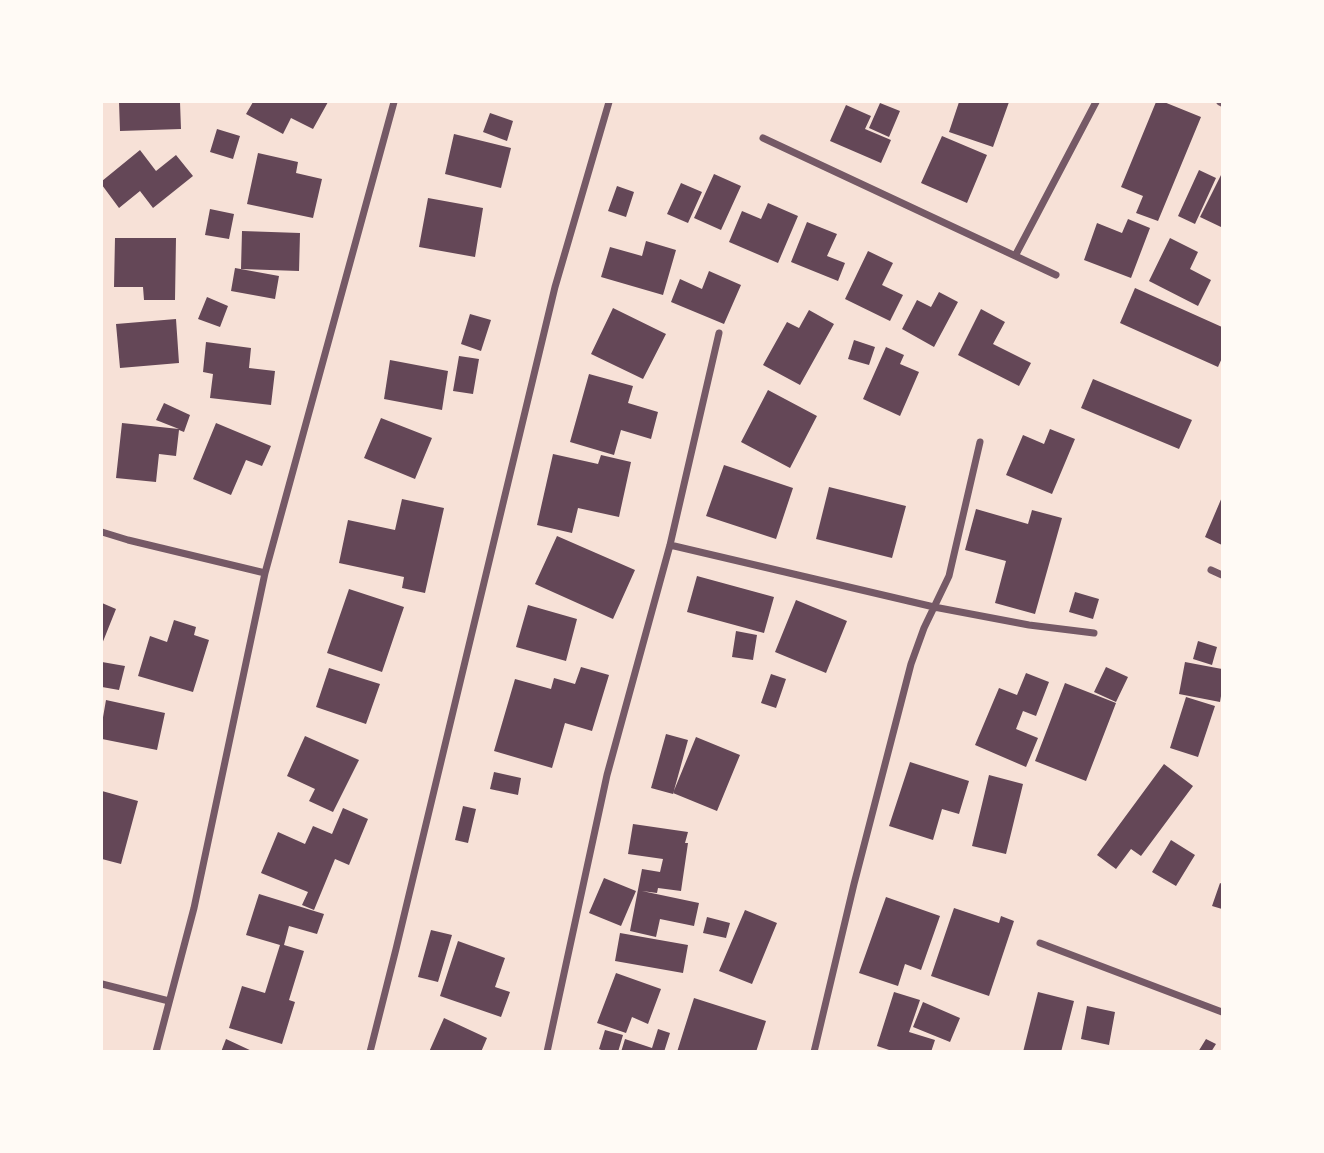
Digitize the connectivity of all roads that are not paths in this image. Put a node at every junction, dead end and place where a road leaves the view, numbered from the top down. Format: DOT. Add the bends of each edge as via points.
graph roads {
  1 [pos="394,102"];
  2 [pos="609,102"];
  3 [pos="1096,102"];
  4 [pos="763,138"];
  5 [pos="1015,256"];
  6 [pos="1056,275"];
  7 [pos="719,333"];
  8 [pos="980,442"];
  9 [pos="102,531"];
  10 [pos="670,545"];
  11 [pos="1211,569"];
  12 [pos="265,573"];
  13 [pos="1223,575"];
  14 [pos="934,607"];
  15 [pos="1094,633"];
  16 [pos="1040,943"];
  17 [pos="102,984"];
  18 [pos="169,1001"];
  19 [pos="1223,1013"];
  20 [pos="156,1052"];
  21 [pos="370,1052"];
  22 [pos="547,1052"];
  23 [pos="814,1052"];
  1 -- 12 [label="street"];
  2 -- 21 [label="street" via="555,287"];
  3 -- 5 [label="street"];
  4 -- 5 [label="street"];
  5 -- 6 [label="street"];
  7 -- 10 [label="street"];
  8 -- 14 [label="street" via="949,576"];
  9 -- 12 [label="street"];
  10 -- 14 [label="street"];
  10 -- 22 [label="street" via="607,775"];
  11 -- 13 [label="street"];
  12 -- 18 [label="street" via="194,908"];
  14 -- 15 [label="street"];
  14 -- 23 [label="street" via="911,664"];
  16 -- 19 [label="street"];
  17 -- 18 [label="street"];
  18 -- 20 [label="street"];
}
